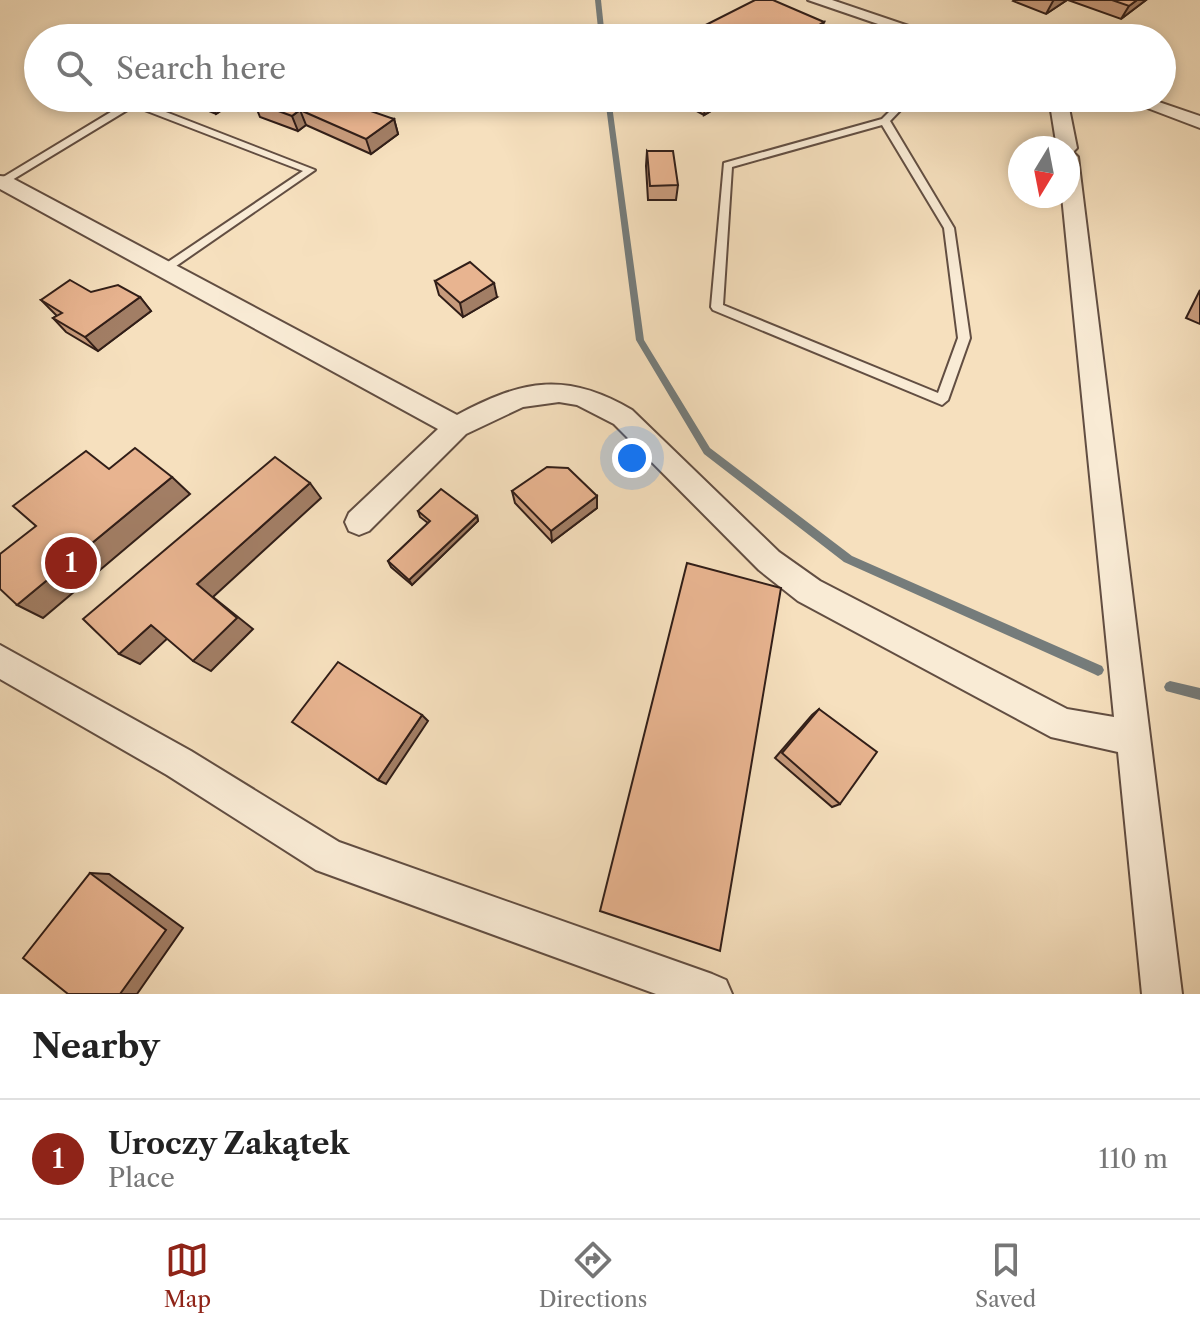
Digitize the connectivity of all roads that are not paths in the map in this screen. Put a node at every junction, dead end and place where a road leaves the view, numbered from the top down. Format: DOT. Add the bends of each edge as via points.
graph roads {
  1 [pos="816,0"];
  2 [pos="892,24"];
  3 [pos="117,112"];
  4 [pos="167,112"];
  5 [pos="894,112"];
  6 [pos="1063,112"];
  7 [pos="1171,112"];
  8 [pos="885,121"];
  9 [pos="1200,122"];
  10 [pos="1066,136"];
  11 [pos="2,182"];
  12 [pos="1074,208"];
  13 [pos="166,269"];
  14 [pos="457,427"];
  15 [pos="359,522"];
  16 [pos="2,665"];
  17 [pos="1131,737"];
  18 [pos="712,994"];
  19 [pos="1162,994"];
  1 -- 2 [label="street"];
  3 -- 11 [label="lane"];
  4 -- 13 [label="lane" via="310,170"];
  5 -- 8 [label="lane"];
  6 -- 10 [label="street"];
  7 -- 9 [label="street"];
  8 -- 8 [label="lane" via="949,228 964,338 942,400 717,307 727,165"];
  11 -- 13 [label="street"];
  12 -- 17 [label="street"];
  13 -- 14 [label="street"];
  14 -- 15 [label="street"];
  14 -- 17 [label="street" via="500,404 543,391 573,391 598,400 623,417 769,561 809,591 1063,725"];
  16 -- 18 [label="street" via="179,763 329,857"];
  17 -- 19 [label="street"];
}
